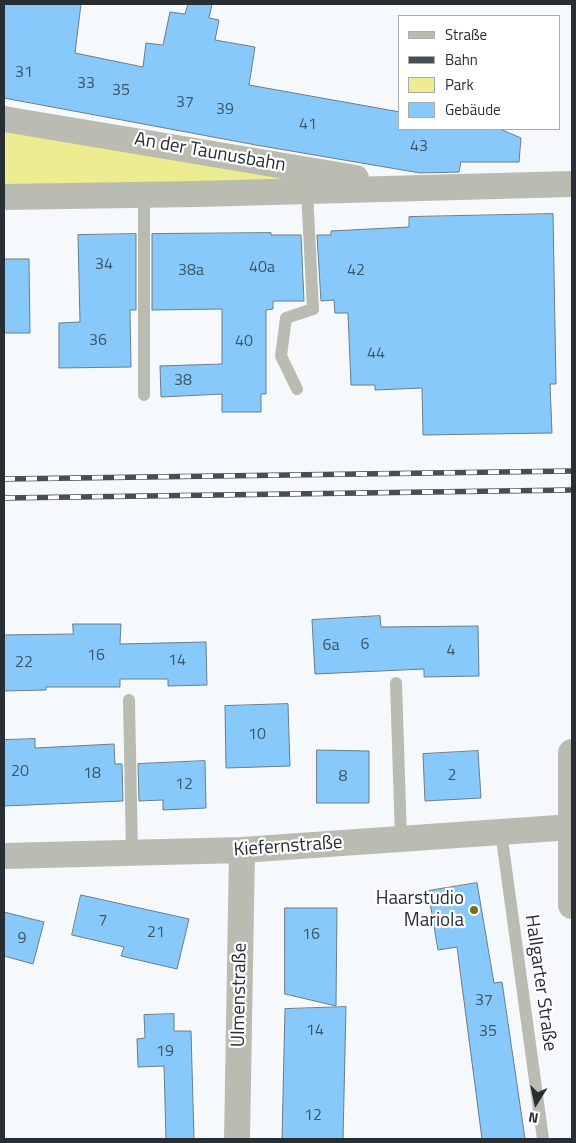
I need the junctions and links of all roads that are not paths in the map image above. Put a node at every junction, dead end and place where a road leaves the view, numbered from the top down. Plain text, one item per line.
1 (4, 119) edge
2 (572, 184) edge
3 (416, 188) junction
4 (308, 191) junction
5 (144, 194) junction
6 (4, 197) edge
7 (297, 390) dead end
8 (144, 395) dead end
9 (396, 683) dead end
10 (129, 700) dead end
11 (572, 753) edge
12 (572, 827) edge
13 (501, 832) junction
14 (401, 839) junction
15 (242, 850) junction
16 (132, 853) junction
17 (4, 856) edge
18 (572, 905) edge
19 (237, 1139) edge
20 (543, 1139) edge

1 - 3 street, An der Taunusbahn
2 - 3 street, An der Taunusbahn
3 - 4 street, An der Taunusbahn
4 - 5 street, An der Taunusbahn
4 - 7 lane
5 - 6 street, An der Taunusbahn
5 - 8 lane
9 - 14 lane
10 - 16 lane
11 - 18 street, bridge
12 - 13 street, Kiefernstraße
13 - 14 street, Kiefernstraße
13 - 20 lane, Hallgarter Straße
14 - 15 street, Kiefernstraße
15 - 16 street, Kiefernstraße
15 - 19 street, Ulmenstraße
16 - 17 street, Kiefernstraße

